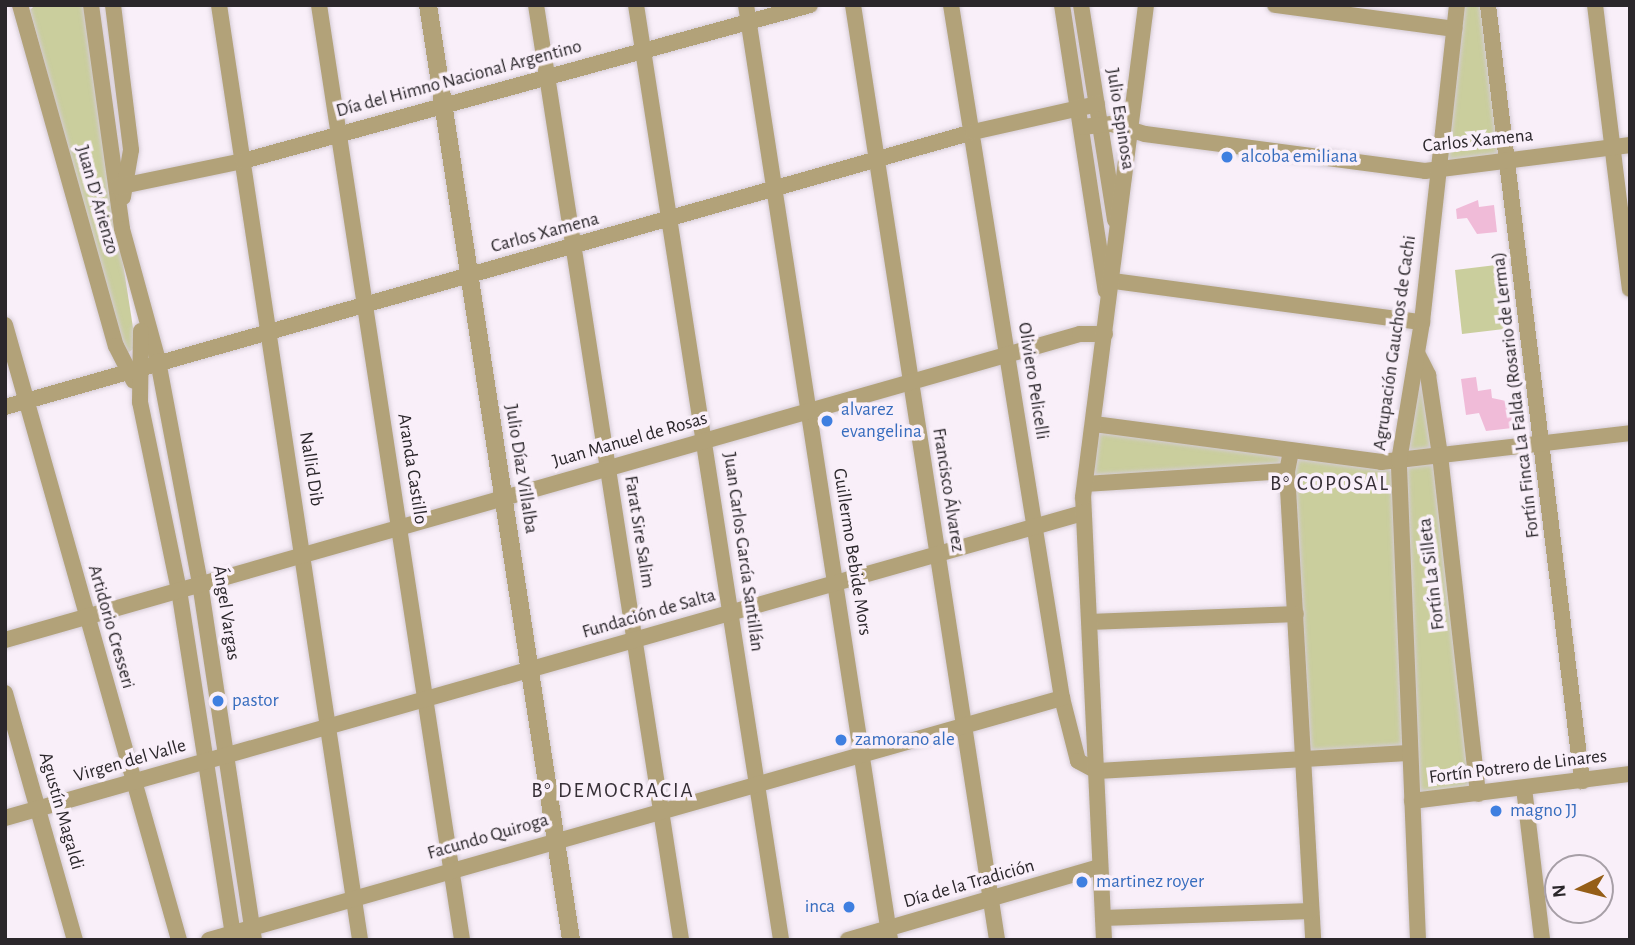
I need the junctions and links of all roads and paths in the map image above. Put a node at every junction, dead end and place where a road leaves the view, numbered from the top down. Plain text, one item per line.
1 (20, 5) edge
2 (91, 5) edge
3 (113, 5) edge
4 (219, 5) edge
5 (319, 5) edge
6 (428, 5) edge
7 (537, 5) edge
8 (636, 5) edge
9 (746, 5) edge
10 (810, 5) edge
11 (853, 5) edge
12 (951, 5) edge
13 (1062, 5) edge
14 (1081, 5) edge
15 (1146, 5) edge
16 (1275, 5) edge
17 (1457, 5) edge
18 (1488, 5) edge
19 (1595, 5) edge
20 (749, 22) junction
21 (1454, 29) junction
22 (643, 51) junction
23 (548, 76) junction
24 (1079, 104) junction
25 (1097, 104) junction
26 (443, 105) junction
27 (1100, 124) junction
28 (1082, 127) junction
29 (973, 132) junction
30 (1132, 132) junction
31 (338, 135) junction
32 (1630, 145) edge
33 (1612, 147) junction
34 (243, 160) junction
35 (877, 160) junction
36 (1509, 160) junction
37 (1440, 170) junction
38 (122, 188) junction
39 (777, 191) junction
40 (671, 221) junction
41 (1118, 240) junction
42 (574, 247) junction
43 (469, 275) junction
44 (1113, 281) junction
45 (1630, 289) edge
46 (366, 304) junction
47 (1109, 311) junction
48 (1422, 322) junction
49 (5, 325) edge
50 (268, 331) junction
51 (1105, 334) junction
52 (1417, 353) junction
53 (1008, 354) junction
54 (143, 366) junction
55 (911, 383) junction
56 (27, 401) junction
57 (5, 407) edge
58 (809, 412) junction
59 (1094, 424) junction
60 (1630, 433) edge
61 (706, 440) junction
62 (1543, 444) junction
63 (1291, 451) junction
64 (1440, 456) junction
65 (1399, 461) junction
66 (607, 467) junction
67 (1287, 471) junction
68 (1085, 484) junction
69 (505, 497) junction
70 (1083, 513) junction
71 (400, 525) junction
72 (1034, 525) junction
73 (302, 554) junction
74 (937, 554) junction
75 (836, 582) junction
76 (200, 583) junction
77 (179, 590) junction
78 (731, 613) junction
79 (1296, 614) junction
80 (87, 618) junction
81 (1090, 622) junction
82 (634, 639) junction
83 (5, 640) edge
84 (530, 670) junction
85 (5, 693) edge
86 (1062, 698) junction
87 (426, 699) junction
88 (329, 727) junction
89 (962, 727) junction
90 (1408, 752) junction
91 (863, 755) junction
92 (226, 757) junction
93 (1304, 758) junction
94 (205, 762) junction
95 (1097, 771) junction
96 (1630, 774) edge
97 (134, 781) junction
98 (1581, 781) junction
99 (756, 784) junction
100 (1524, 788) junction
101 (1478, 794) junction
102 (1412, 801) junction
103 (38, 809) junction
104 (659, 811) junction
105 (5, 818) edge
106 (555, 839) junction
107 (1100, 867) junction
108 (450, 870) junction
109 (354, 897) junction
110 (990, 900) junction
111 (1311, 911) junction
112 (1103, 918) junction
113 (253, 933) edge
114 (889, 934) edge
115 (233, 936) edge
116 (75, 940) edge
117 (179, 940) edge
118 (209, 940) edge
119 (360, 940) edge
120 (462, 940) edge
121 (571, 940) edge
122 (681, 940) edge
123 (781, 940) edge
124 (848, 940) edge
125 (997, 940) edge
126 (1104, 940) edge
127 (1313, 940) edge
128 (1418, 940) edge
129 (1542, 940) edge

1 - 54 street, Juan D' Arienzo
2 - 38 street, Ángel Vargas
3 - 38 street, Ángel Vargas
4 - 34 street, Nallid Dib
5 - 31 street, Aranda Castillo
6 - 26 street, Julio Díaz Villalba
7 - 23 street, Farat Sire Salim
8 - 22 street, Juan Carlos García Santillán
9 - 20 street, Guillermo Bebide Mors
10 - 20 street, Día del Himno Nacional Argentino
11 - 35 street, Francisco Álvarez
12 - 29 street, Oliviero Pelicelli
13 - 24 street, Julio Espinosa
14 - 25 street, Julio Espinosa
15 - 30 street
16 - 21 street
17 - 21 street, Agrupación Gauchos de Cachi
18 - 36 street, Fortín Finca La Falda (Rosario de Lerma)
19 - 33 street
20 - 22 street, Día del Himno Nacional Argentino
20 - 39 street, Guillermo Bebide Mors
21 - 37 street, Agrupación Gauchos de Cachi
22 - 23 street, Día del Himno Nacional Argentino
22 - 40 street, Juan Carlos García Santillán
23 - 26 street, Día del Himno Nacional Argentino
23 - 42 street, Farat Sire Salim
24 - 25 street, Carlos Xamena
24 - 28 street, Julio Espinosa
24 - 29 street, Carlos Xamena
25 - 27 street, Julio Espinosa
26 - 31 street, Día del Himno Nacional Argentino
26 - 43 street, Julio Díaz Villalba
27 - 28 street, Carlos Xamena
27 - 30 street, Carlos Xamena
27 - 41 street, Julio Espinosa
28 - 47 street, Julio Espinosa
29 - 35 street, Carlos Xamena
29 - 53 street, Oliviero Pelicelli
30 - 37 street, Carlos Xamena
30 - 41 street
31 - 34 street, Día del Himno Nacional Argentino
31 - 46 street, Aranda Castillo
32 - 33 street, Carlos Xamena
33 - 36 street, Carlos Xamena
33 - 45 street
34 - 38 street, Día del Himno Nacional Argentino
34 - 50 street, Nallid Dib
35 - 39 street, Carlos Xamena
35 - 55 street, Francisco Álvarez
36 - 37 street, Carlos Xamena
36 - 62 street, Fortín Finca La Falda (Rosario de Lerma)
37 - 48 street, Agrupación Gauchos de Cachi
38 - 54 street, Ángel Vargas
39 - 40 street, Carlos Xamena
39 - 58 street, Guillermo Bebide Mors
40 - 42 street, Carlos Xamena
40 - 61 street, Juan Carlos García Santillán
41 - 44 street
42 - 43 street, Carlos Xamena
42 - 66 street, Farat Sire Salim
43 - 46 street, Carlos Xamena
43 - 69 street, Julio Díaz Villalba
44 - 47 street
44 - 48 street
46 - 50 street, Carlos Xamena
46 - 71 street, Aranda Castillo
47 - 51 street
48 - 52 street, Agrupación Gauchos de Cachi
49 - 56 street, Artidorio Cresseri
50 - 54 street, Carlos Xamena
50 - 73 street, Nallid Dib
51 - 53 street, Juan Manuel de Rosas
51 - 59 street
52 - 64 street, Fortín La Silleta
52 - 65 street, Agrupación Gauchos de Cachi
53 - 55 street, Juan Manuel de Rosas
53 - 72 street, Oliviero Pelicelli
54 - 56 street, Carlos Xamena
54 - 76 street, Ángel Vargas
54 - 77 street, Juan D' Arienzo
55 - 58 street, Juan Manuel de Rosas
55 - 74 street, Francisco Álvarez
56 - 57 street, Carlos Xamena
56 - 80 street, Artidorio Cresseri
58 - 61 street, Juan Manuel de Rosas
58 - 75 street, Guillermo Bebide Mors
59 - 63 street
59 - 68 street
60 - 62 street
61 - 66 street, Juan Manuel de Rosas
61 - 78 street, Juan Carlos García Santillán
62 - 64 street
62 - 98 street, Fortín Finca La Falda (Rosario de Lerma)
63 - 65 street
63 - 67 street
64 - 65 street
64 - 101 street, Fortín La Silleta
65 - 90 street, Agrupación Gauchos de Cachi
66 - 69 street, Juan Manuel de Rosas
66 - 82 street, Farat Sire Salim
67 - 68 street
67 - 79 street
68 - 70 street
69 - 71 street, Juan Manuel de Rosas
69 - 84 street, Julio Díaz Villalba
70 - 72 street, Fundación de Salta
70 - 81 street
71 - 73 street, Juan Manuel de Rosas
71 - 87 street, Aranda Castillo
72 - 74 street, Fundación de Salta
72 - 86 street, Oliviero Pelicelli
73 - 76 street, Juan Manuel de Rosas
73 - 88 street, Nallid Dib
74 - 75 street, Fundación de Salta
74 - 89 street, Francisco Álvarez
75 - 78 street, Fundación de Salta
75 - 91 street, Guillermo Bebide Mors
76 - 77 street, Juan Manuel de Rosas
76 - 92 street, Ángel Vargas
77 - 80 street, Juan Manuel de Rosas
77 - 94 street
78 - 82 street, Fundación de Salta
78 - 99 street, Juan Carlos García Santillán
79 - 81 street
79 - 93 street
80 - 83 street, Juan Manuel de Rosas
80 - 97 street, Artidorio Cresseri
81 - 95 street
82 - 84 street, Fundación de Salta
82 - 104 street, Farat Sire Salim
84 - 87 street, Fundación de Salta
84 - 106 street, Julio Díaz Villalba
85 - 103 street, Agustín Magaldi
86 - 89 street, Facundo Quiroga
86 - 95 street, Oliviero Pelicelli
87 - 88 street, Fundación de Salta
87 - 108 street, Aranda Castillo
88 - 92 street, Fundación de Salta
88 - 109 street, Nallid Dib
89 - 91 street, Facundo Quiroga
89 - 110 street, Francisco Álvarez
90 - 93 street
90 - 102 street, Agrupación Gauchos de Cachi
91 - 99 street, Facundo Quiroga
91 - 114 street, Guillermo Bebide Mors
92 - 94 street, Virgen del Valle
92 - 113 street, Ángel Vargas
93 - 95 street
93 - 111 street
94 - 97 street, Virgen del Valle
94 - 115 street
95 - 107 street
96 - 98 street, Fortín Potrero de Linares
97 - 103 street, Virgen del Valle
97 - 117 street, Artidorio Cresseri
98 - 100 street, Fortín Potrero de Linares
99 - 104 street, Facundo Quiroga
99 - 123 street, Juan Carlos García Santillán
100 - 101 street, Fortín Potrero de Linares
100 - 129 street
101 - 102 street, Fortín Potrero de Linares
102 - 128 street, Agrupación Gauchos de Cachi
103 - 105 street, Virgen del Valle
103 - 116 street, Agustín Magaldi
104 - 106 street, Facundo Quiroga
104 - 122 street, Farat Sire Salim
106 - 108 street, Facundo Quiroga
106 - 121 street, Julio Díaz Villalba
107 - 110 street, Día de la Tradición
107 - 112 street
108 - 109 street, Facundo Quiroga
108 - 120 street, Aranda Castillo
109 - 113 street, Facundo Quiroga
109 - 119 street, Nallid Dib
110 - 114 street, Día de la Tradición
110 - 125 street, Francisco Álvarez
111 - 112 street
111 - 127 street
112 - 126 street
113 - 115 street, Facundo Quiroga
114 - 124 street, Día de la Tradición
115 - 118 street, Facundo Quiroga

